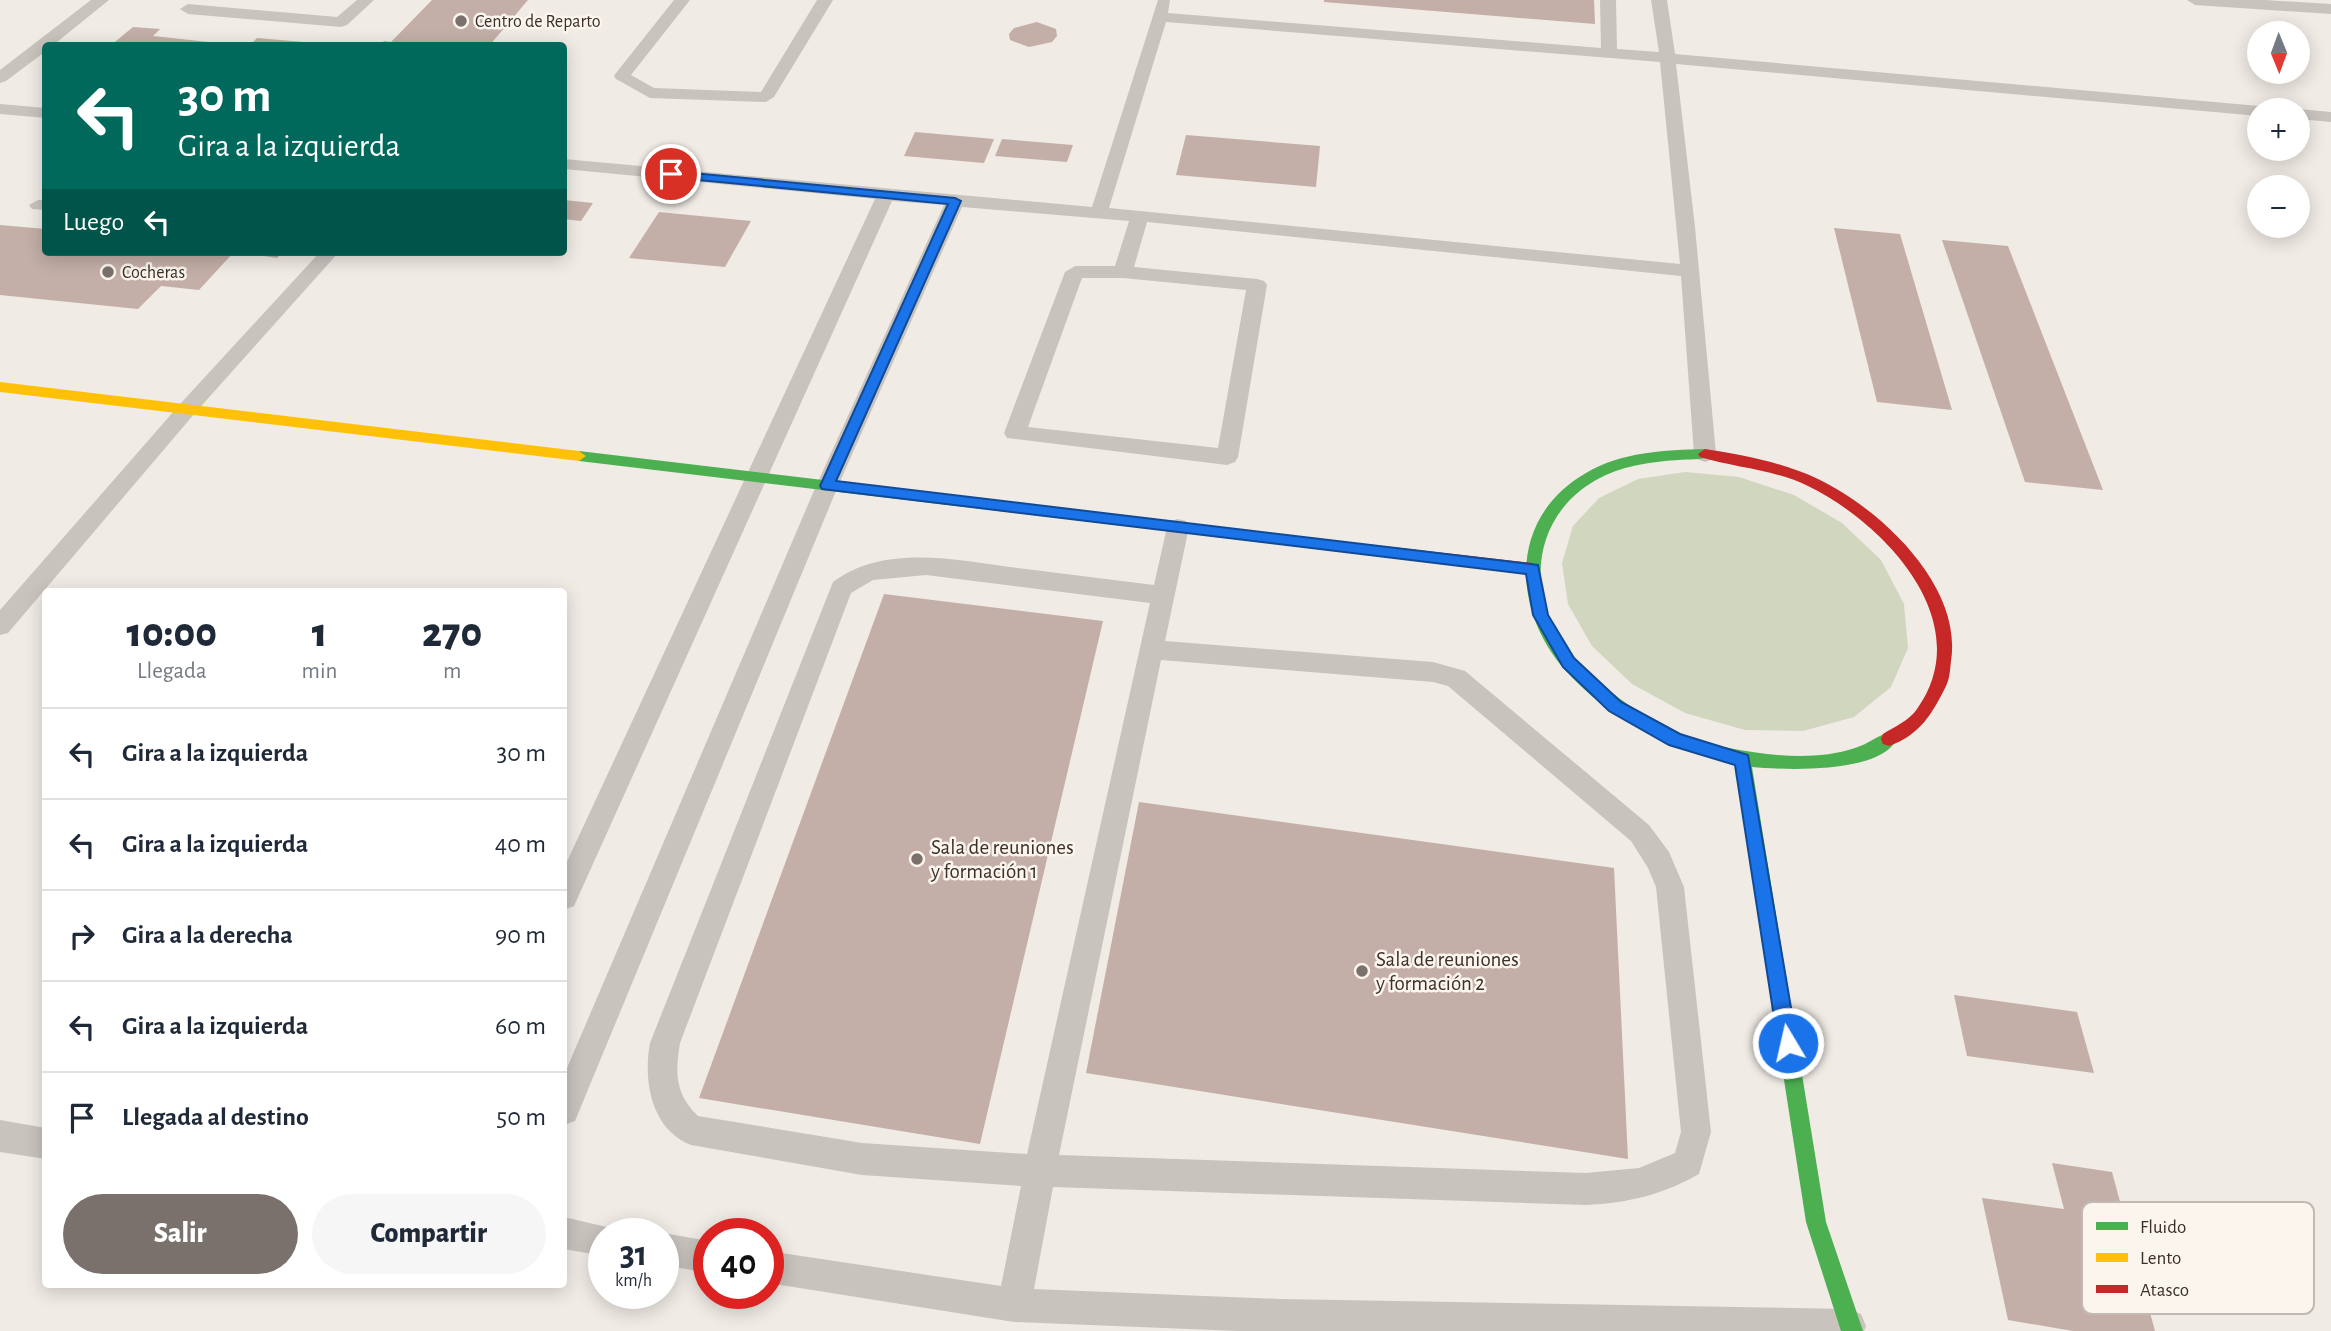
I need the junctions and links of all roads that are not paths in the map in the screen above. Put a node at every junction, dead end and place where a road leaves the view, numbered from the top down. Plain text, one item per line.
1 (101, 0) edge
2 (366, 0) edge
3 (682, 0) edge
4 (825, 0) edge
5 (1608, 0) edge
6 (1659, 0) edge
7 (2195, 0) edge
8 (1162, 8) edge
9 (188, 9) dead end
10 (2331, 9) edge
11 (47, 42) edge
12 (42, 46) edge
13 (1609, 53) junction
14 (1668, 58) junction
15 (0, 78) edge
16 (0, 109) edge
17 (2247, 110) edge
18 (42, 113) edge
19 (2310, 115) edge
20 (2331, 117) edge
21 (567, 163) edge
22 (886, 195) junction
23 (955, 201) junction
24 (1099, 212) junction
25 (1140, 216) junction
26 (326, 256) edge
27 (1690, 271) junction
28 (1123, 272) junction
29 (0, 387) edge
30 (188, 408) junction
31 (1705, 454) junction
32 (756, 476) junction
33 (827, 486) junction
34 (1178, 527) junction
35 (1532, 569) junction
36 (1163, 595) junction
37 (0, 626) edge
38 (1152, 650) junction
39 (1742, 760) junction
40 (567, 890) edge
41 (567, 1103) edge
42 (0, 1136) edge
43 (42, 1143) edge
44 (1039, 1171) junction
45 (567, 1234) edge
46 (588, 1237) edge
47 (784, 1269) edge
48 (1014, 1305) junction
49 (1850, 1329) edge

1 - 11 lane
2 - 9 lane
3 - 4 lane
5 - 13 lane
6 - 14 lane
7 - 10 lane
8 - 13 lane
8 - 24 lane
12 - 15 lane
13 - 14 lane
14 - 17 lane
14 - 27 lane
16 - 18 lane
19 - 20 lane
21 - 22 lane
22 - 23 lane
22 - 32 lane
23 - 24 lane
23 - 33 lane
24 - 25 lane
25 - 27 lane
25 - 28 lane
26 - 30 lane
27 - 31 lane
28 - 28 lane
29 - 30 street
30 - 32 street
30 - 37 lane
31 - 35 street
31 - 39 street
32 - 33 street
32 - 40 lane
33 - 34 street
33 - 41 lane
34 - 35 street
34 - 36 lane
35 - 39 street
36 - 38 lane
36 - 44 lane
38 - 44 lane
38 - 44 lane
39 - 49 street
42 - 43 lane
44 - 48 lane
45 - 46 lane
47 - 48 lane
48 - 49 lane

